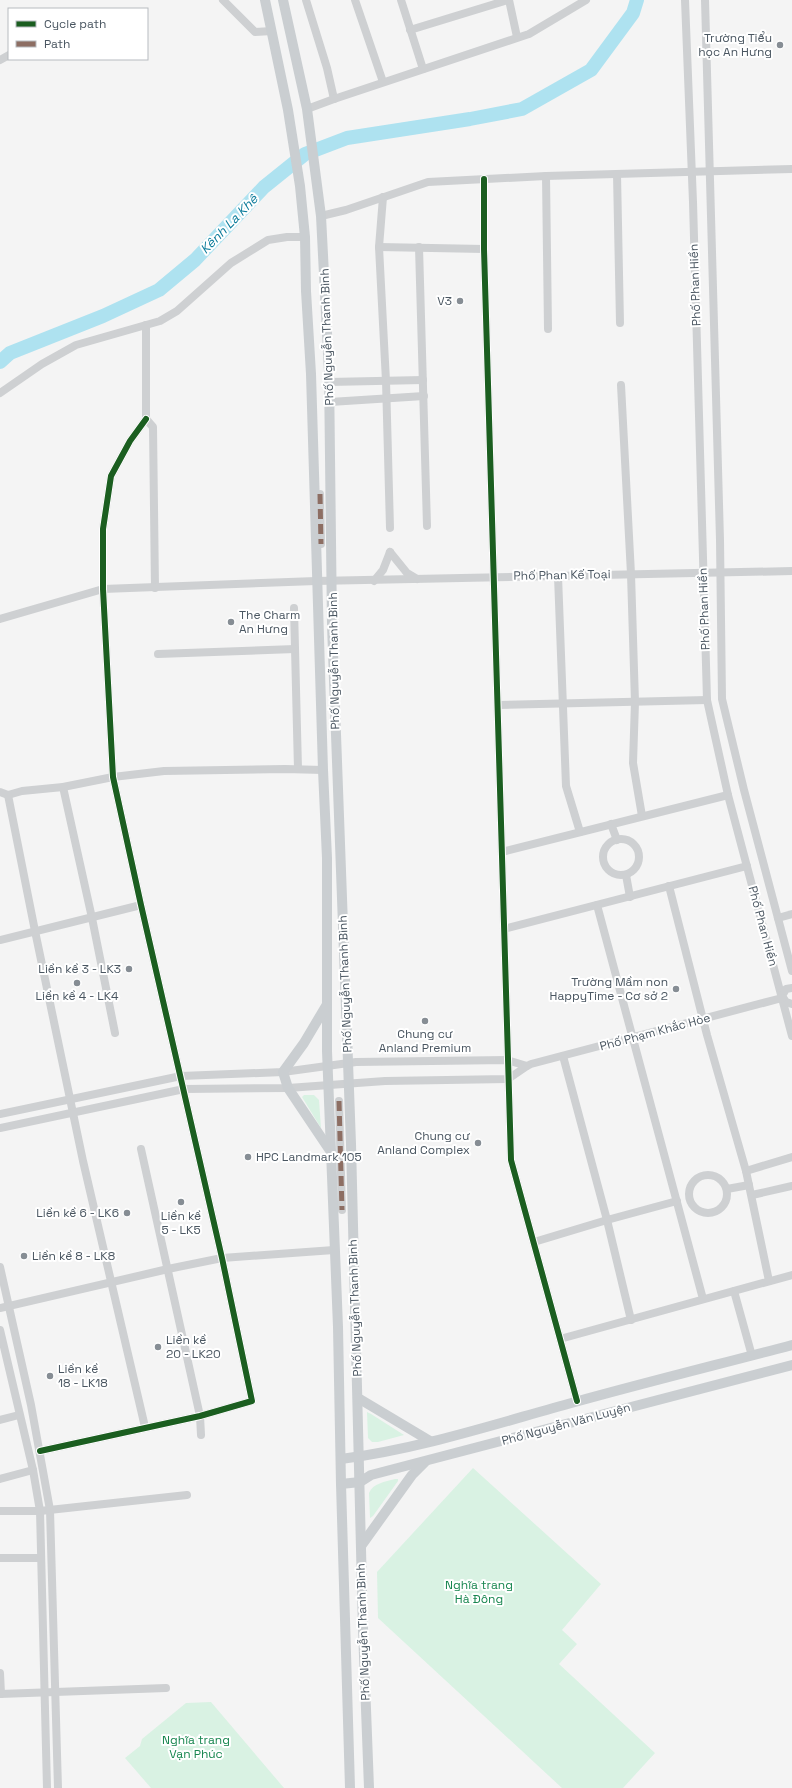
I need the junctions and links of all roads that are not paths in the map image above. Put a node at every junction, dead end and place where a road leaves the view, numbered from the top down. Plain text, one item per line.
1 (223, 0) edge
2 (265, 0) edge
3 (283, 0) edge
4 (306, 0) edge
5 (355, 0) edge
6 (401, 0) edge
7 (508, 0) edge
8 (586, 0) edge
9 (685, 0) edge
10 (704, 0) edge
11 (410, 30) junction
12 (272, 31) junction
13 (517, 37) junction
14 (423, 70) junction
15 (383, 82) junction
16 (334, 98) junction
17 (307, 109) junction
18 (792, 169) edge
19 (710, 171) junction
20 (692, 172) junction
21 (617, 174) junction
22 (546, 176) junction
23 (484, 178) junction
24 (383, 197) junction
25 (321, 216) junction
26 (305, 237) junction
27 (379, 247) junction
28 (420, 247) junction
29 (484, 250) junction
30 (146, 324) junction
31 (620, 324) dead end
32 (548, 329) dead end
33 (423, 380) junction
34 (386, 381) junction
35 (329, 382) junction
36 (621, 385) dead end
37 (0, 393) edge
38 (424, 396) junction
39 (386, 398) junction
40 (330, 402) junction
41 (146, 419) junction
42 (320, 494) dead end
43 (427, 526) dead end
44 (390, 528) dead end
45 (322, 544) dead end
46 (792, 571) edge
47 (703, 572) junction
48 (721, 572) junction
49 (631, 574) junction
50 (558, 576) junction
51 (495, 577) junction
52 (417, 579) junction
53 (374, 581) junction
54 (316, 582) junction
55 (332, 582) junction
56 (155, 588) junction
57 (103, 589) junction
58 (294, 608) dead end
59 (0, 619) edge
60 (296, 649) junction
61 (158, 654) dead end
62 (706, 700) junction
63 (635, 702) junction
64 (562, 703) junction
65 (498, 704) junction
66 (298, 769) junction
67 (322, 770) junction
68 (113, 777) junction
69 (63, 788) junction
70 (4, 794) edge
71 (728, 795) junction
72 (642, 816) junction
73 (611, 824) junction
74 (580, 832) junction
75 (617, 840) junction
76 (502, 852) junction
77 (747, 866) junction
78 (626, 874) junction
79 (669, 886) junction
80 (630, 897) junction
81 (141, 905) junction
82 (597, 905) junction
83 (792, 914) edge
84 (92, 918) junction
85 (778, 918) junction
86 (504, 929) junction
87 (35, 931) junction
88 (0, 940) edge
89 (792, 971) edge
90 (792, 988) edge
91 (782, 998) junction
92 (327, 1004) junction
93 (792, 1004) edge
94 (704, 1019) junction
95 (115, 1033) dead end
96 (792, 1036) edge
97 (633, 1038) junction
98 (563, 1056) junction
99 (507, 1060) junction
100 (347, 1062) junction
101 (328, 1066) junction
102 (527, 1066) junction
103 (283, 1072) junction
104 (181, 1076) junction
105 (508, 1079) junction
106 (348, 1083) junction
107 (328, 1085) junction
108 (288, 1088) junction
109 (184, 1089) junction
110 (71, 1100) junction
111 (339, 1101) dead end
112 (74, 1112) junction
113 (0, 1114) edge
114 (0, 1128) edge
115 (141, 1149) dead end
116 (331, 1152) junction
117 (792, 1157) edge
118 (746, 1170) junction
119 (749, 1185) junction
120 (792, 1186) edge
121 (727, 1189) junction
122 (752, 1195) junction
123 (676, 1201) junction
124 (342, 1210) dead end
125 (607, 1220) junction
126 (534, 1242) junction
127 (334, 1250) junction
128 (222, 1258) junction
129 (0, 1267) edge
130 (168, 1269) junction
131 (792, 1275) edge
132 (769, 1281) junction
133 (112, 1282) junction
134 (734, 1290) junction
135 (703, 1299) junction
136 (4, 1307) edge
137 (631, 1320) junction
138 (0, 1330) edge
139 (560, 1339) junction
140 (792, 1344) edge
141 (752, 1356) junction
142 (792, 1365) edge
143 (358, 1398) junction
144 (577, 1401) junction
145 (19, 1416) junction
146 (200, 1416) junction
147 (0, 1420) edge
148 (145, 1427) junction
149 (201, 1435) dead end
150 (430, 1441) junction
151 (40, 1451) junction
152 (360, 1457) junction
153 (340, 1459) junction
154 (426, 1461) junction
155 (33, 1470) junction
156 (0, 1479) edge
157 (360, 1482) junction
158 (341, 1484) junction
159 (187, 1495) dead end
160 (50, 1510) junction
161 (0, 1511) edge
162 (40, 1511) junction
163 (361, 1546) junction
164 (0, 1558) edge
165 (41, 1558) junction
166 (0, 1673) edge
167 (166, 1688) dead end
168 (44, 1692) junction
169 (56, 1692) junction
170 (1, 1694) edge
171 (47, 1788) edge
172 (58, 1788) edge
173 (350, 1788) edge
174 (369, 1788) edge

1 - 12 street
2 - 12 main road
3 - 17 main road
4 - 16 street
5 - 15 street
6 - 11 street
7 - 11 street
7 - 13 street
8 - 13 street
9 - 20 street, Phố Phan Hiền
10 - 19 street, Phố Phan Hiền
11 - 14 street
12 - 26 main road, Phố Nguyễn Thanh Bình
13 - 14 street
14 - 15 street
15 - 16 street
16 - 17 street
17 - 25 main road, Phố Nguyễn Thanh Bình
18 - 19 street
19 - 20 street
19 - 48 street, Phố Phan Hiền
20 - 21 street
20 - 47 street, Phố Phan Hiền
21 - 22 street
21 - 31 street
22 - 23 street
22 - 32 street
23 - 24 street
23 - 29 street
24 - 25 street
24 - 27 street
25 - 35 main road, Phố Nguyễn Thanh Bình
26 - 30 street
26 - 54 main road, Phố Nguyễn Thanh Bình
27 - 28 street
27 - 34 street
28 - 29 street
28 - 33 street
29 - 51 street
30 - 37 street
30 - 41 street
33 - 34 street
33 - 38 street
34 - 35 street
34 - 39 street
35 - 40 main road, Phố Nguyễn Thanh Bình
36 - 49 street
38 - 39 street
38 - 43 street
39 - 40 street
39 - 44 street
40 - 55 main road, Phố Nguyễn Thanh Bình
41 - 56 street
41 - 57 street
42 - 45 street
46 - 48 street, Phố Phan Kế Toại
47 - 48 street, Phố Phan Kế Toại
47 - 49 street, Phố Phan Kế Toại
47 - 62 street, Phố Phan Hiền
48 - 85 street, Phố Phan Hiền
49 - 50 street, Phố Phan Kế Toại
49 - 63 street
50 - 51 street, Phố Phan Kế Toại
50 - 64 street
51 - 52 street, Phố Phan Kế Toại
51 - 65 street
52 - 53 street, Phố Phan Kế Toại
52 - 53 street
53 - 55 street, Phố Phan Kế Toại
54 - 55 street, Phố Phan Kế Toại
54 - 56 street, Phố Phan Kế Toại
54 - 67 main road, Phố Nguyễn Thanh Bình
55 - 100 main road, Phố Nguyễn Thanh Bình
56 - 57 street, Phố Phan Kế Toại
57 - 59 street, Phố Phan Kế Toại
57 - 68 street
58 - 60 street
60 - 61 street
60 - 66 street
62 - 63 street
62 - 71 street, Phố Phan Hiền
63 - 64 street
63 - 72 street
64 - 65 street
64 - 74 street
65 - 76 street
66 - 67 street
66 - 68 street
67 - 92 main road, Phố Nguyễn Thanh Bình
68 - 69 street
68 - 81 street
69 - 70 street
69 - 84 street
70 - 87 street
71 - 72 street
71 - 77 street, Phố Phan Hiền
72 - 73 street
73 - 74 street
73 - 75 street
74 - 76 street
75 - 78 street
75 - 78 street
76 - 86 street
77 - 79 street
77 - 91 street, Phố Phan Hiền
78 - 80 street
79 - 80 street
79 - 94 street
80 - 82 street
81 - 84 street
81 - 104 street
82 - 86 street
82 - 97 street
83 - 85 street
84 - 87 street
84 - 95 street
85 - 89 street, Phố Phan Hiền
86 - 99 street
87 - 88 street
87 - 110 street
90 - 91 street
91 - 93 street
91 - 94 street, Phố Phạm Khắc Hòe
91 - 96 street, Phố Phan Hiền
92 - 101 main road, Phố Nguyễn Thanh Bình
92 - 103 main road
94 - 97 street, Phố Phạm Khắc Hòe
94 - 118 street
97 - 98 street, Phố Phạm Khắc Hòe
97 - 123 street
98 - 102 street, Phố Phạm Khắc Hòe
98 - 125 street
99 - 100 street
99 - 102 street
99 - 105 street
100 - 101 street
100 - 106 main road, Phố Nguyễn Thanh Bình
101 - 103 street
101 - 107 main road, Phố Nguyễn Thanh Bình
102 - 105 street, Phố Phạm Khắc Hòe
103 - 104 street
103 - 108 main road
104 - 109 street
104 - 110 street
105 - 106 street
105 - 126 street
106 - 107 street
106 - 143 main road, Phố Nguyễn Thanh Bình
107 - 108 street
107 - 116 main road, Phố Nguyễn Thanh Bình
108 - 109 street
108 - 116 main road
109 - 112 street
109 - 128 street
110 - 112 street
110 - 113 street
111 - 124 street
112 - 114 street
112 - 133 street
115 - 130 street
116 - 127 main road, Phố Nguyễn Thanh Bình
117 - 118 street
118 - 119 street
119 - 121 street
119 - 122 street
120 - 122 street
121 - 121 street
122 - 132 street
123 - 125 street
123 - 135 street
125 - 126 street
125 - 137 street
126 - 139 street
127 - 128 street
127 - 153 main road, Phố Nguyễn Thanh Bình
128 - 130 street
128 - 146 street
129 - 136 street
130 - 133 street
130 - 146 street
131 - 132 street
132 - 134 street
133 - 136 street
133 - 148 street
134 - 135 street
134 - 141 street
135 - 137 street
136 - 151 street
137 - 139 street
138 - 145 street
139 - 144 street
140 - 141 main road, Phố Nguyễn Văn Luyện
141 - 144 main road, Phố Nguyễn Văn Luyện
142 - 154 main road, Phố Nguyễn Văn Luyện
143 - 150 main road
143 - 152 main road, Phố Nguyễn Thanh Bình
144 - 150 main road, Phố Nguyễn Văn Luyện
145 - 147 street
145 - 155 street
146 - 148 street
146 - 149 street
148 - 151 street
150 - 152 main road, Phố Nguyễn Văn Luyện
151 - 160 street
152 - 153 main road, Phố Nguyễn Văn Luyện
152 - 157 main road, Phố Nguyễn Thanh Bình
153 - 158 main road, Phố Nguyễn Thanh Bình
154 - 157 main road, Phố Nguyễn Văn Luyện
154 - 163 main road
155 - 156 street
155 - 162 street
157 - 158 main road, Phố Nguyễn Văn Luyện
157 - 163 main road, Phố Nguyễn Thanh Bình
158 - 173 main road, Phố Nguyễn Thanh Bình
159 - 160 street
160 - 162 street
160 - 169 street
161 - 162 street
162 - 165 street
163 - 174 main road, Phố Nguyễn Thanh Bình
164 - 165 street
165 - 168 street
166 - 170 street
167 - 169 street
168 - 169 street
168 - 170 street
168 - 171 street
169 - 172 street

